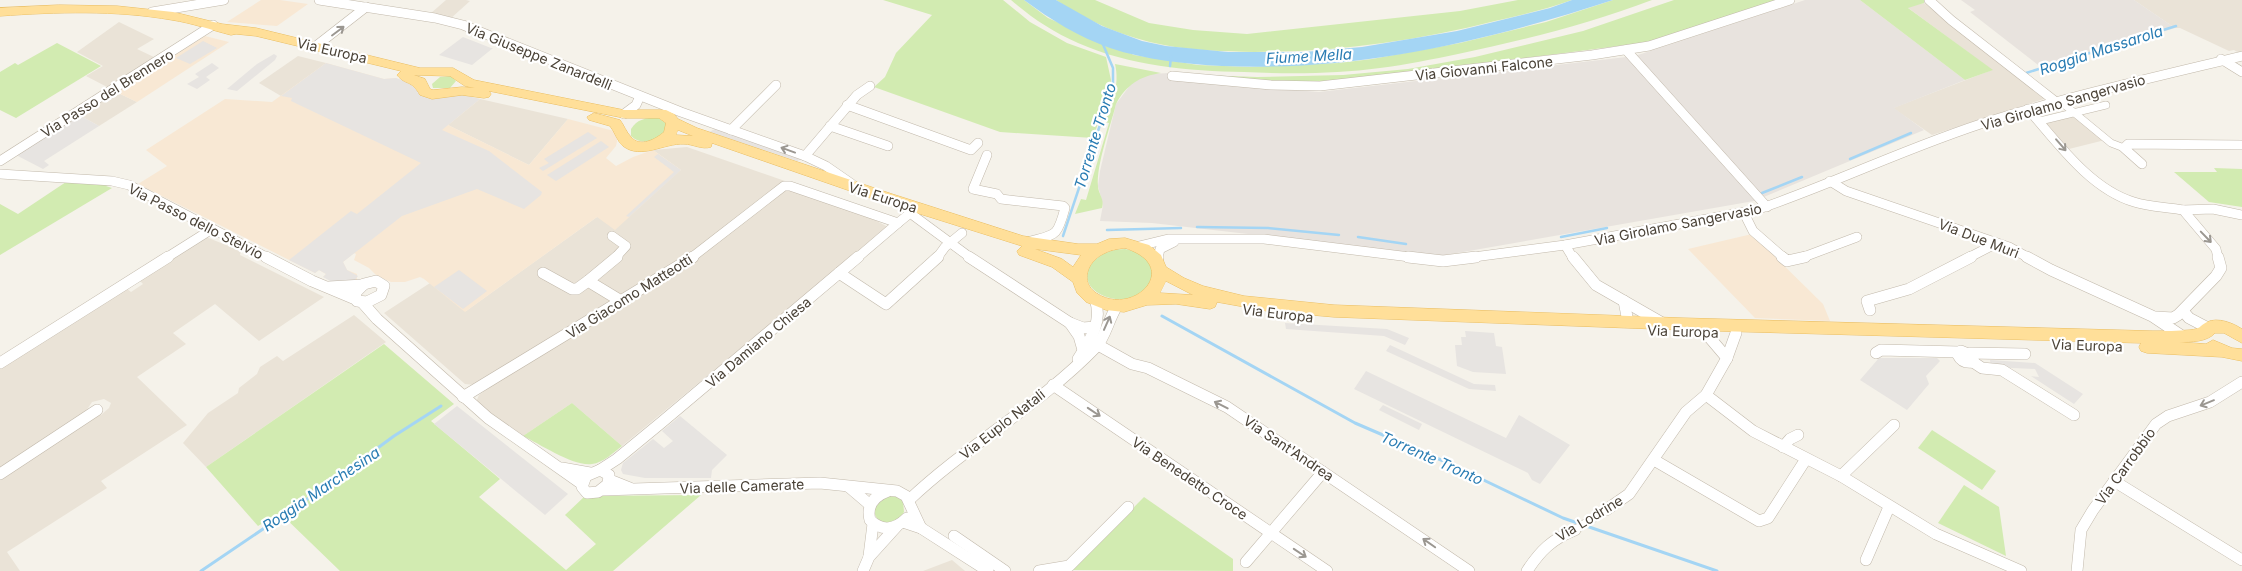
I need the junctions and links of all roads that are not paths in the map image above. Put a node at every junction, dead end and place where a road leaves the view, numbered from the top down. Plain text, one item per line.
1 (224, 0) edge
2 (319, 0) edge
3 (1790, 0) edge
4 (1929, 0) edge
5 (366, 7) junction
6 (0, 12) edge
7 (152, 12) junction
8 (218, 27) junction
9 (316, 46) junction
10 (1626, 50) junction
11 (2242, 56) edge
12 (2221, 59) junction
13 (2242, 72) edge
14 (441, 73) junction
15 (461, 76) junction
16 (1172, 76) dead end
17 (776, 85) dead end
18 (870, 86) dead end
19 (424, 89) junction
20 (445, 94) junction
21 (640, 96) junction
22 (2058, 101) junction
23 (847, 105) junction
24 (2106, 105) dead end
25 (2028, 109) junction
26 (651, 110) junction
27 (2074, 113) junction
28 (624, 114) junction
29 (675, 118) junction
30 (2040, 122) junction
31 (830, 126) junction
32 (731, 130) junction
33 (623, 136) junction
34 (664, 140) junction
35 (978, 143) dead end
36 (2242, 145) edge
37 (888, 146) dead end
38 (2124, 148) junction
39 (987, 155) dead end
40 (805, 156) junction
41 (0, 161) edge
42 (2142, 164) dead end
43 (0, 174) edge
44 (1830, 181) junction
45 (788, 186) joint
46 (861, 190) junction
47 (1767, 207) junction
48 (2183, 210) junction
49 (1744, 213) junction
50 (2242, 215) edge
51 (907, 218) junction
52 (212, 229) junction
53 (962, 232) junction
54 (612, 236) dead end
55 (1857, 237) dead end
56 (1182, 239) junction
57 (1027, 242) junction
58 (950, 243) junction
59 (1997, 243) junction
60 (1565, 245) junction
61 (1139, 246) junction
62 (1097, 248) junction
63 (1159, 266) junction
64 (542, 272) dead end
65 (839, 273) junction
66 (588, 280) junction
67 (1080, 280) junction
68 (363, 285) junction
69 (326, 287) junction
70 (377, 298) junction
71 (1145, 299) junction
72 (1095, 300) junction
73 (1624, 300) junction
74 (359, 301) junction
75 (621, 301) junction
76 (1117, 306) junction
77 (1870, 310) dead end
78 (2186, 314) junction
79 (2152, 316) junction
80 (377, 320) junction
81 (1628, 322) junction
82 (1070, 323) junction
83 (1665, 324) junction
84 (1095, 327) junction
85 (1704, 331) junction
86 (2207, 331) junction
87 (1736, 332) junction
88 (2240, 333) edge
89 (2153, 337) junction
90 (2183, 337) junction
91 (1098, 345) junction
92 (1083, 350) junction
93 (1876, 353) dead end
94 (2025, 354) dead end
95 (2235, 355) edge
96 (1967, 356) junction
97 (1727, 358) junction
98 (0, 363) edge
99 (1074, 366) junction
100 (2242, 382) edge
101 (1054, 385) junction
102 (1706, 395) junction
103 (463, 397) junction
104 (97, 410) dead end
105 (2074, 415) dead end
106 (1894, 425) dead end
107 (1798, 435) dead end
108 (1783, 447) junction
109 (1806, 459) junction
110 (1654, 460) junction
111 (559, 468) junction
112 (1323, 472) junction
113 (0, 474) edge
114 (602, 474) junction
115 (1841, 476) junction
116 (929, 481) junction
117 (2114, 481) junction
118 (582, 484) junction
119 (849, 487) junction
120 (634, 489) junction
121 (603, 490) junction
122 (893, 491) junction
123 (909, 502) junction
124 (869, 504) junction
125 (1128, 507) dead end
126 (1889, 507) junction
127 (1606, 510) joint
128 (873, 524) junction
129 (900, 524) junction
130 (921, 528) junction
131 (1575, 530) joint
132 (1271, 533) junction
133 (954, 536) dead end
134 (869, 557) junction
135 (1866, 560) dead end
136 (2242, 560) edge
137 (1246, 562) dead end
138 (1069, 569) edge
139 (863, 571) edge
140 (988, 571) edge
141 (1005, 571) edge
142 (1039, 571) edge
143 (1327, 571) edge
144 (1469, 571) edge
145 (1527, 571) edge
146 (2021, 571) edge
147 (2076, 571) edge

1 - 7 street
2 - 5 street, Via Giuseppe Zanardelli
3 - 10 street, Via Giovanni Falcone
4 - 22 street
9 -> 5 street
5 - 21 street, Via Giuseppe Zanardelli
6 - 7 main road
7 - 8 main road
8 - 9 main road, Via Europa
8 - 19 main road, Via Europa
8 - 41 street, Via Passo del Brennero
9 - 14 main road, Via Europa
10 - 16 street, Via Giovanni Falcone
10 - 47 street
11 - 12 street, Via Girolamo Sangervasio
12 - 13 street
12 - 22 street, Via Girolamo Sangervasio
14 - 15 main road, Via Europa
14 - 19 main road
15 - 20 main road
15 - 28 main road, Via Europa
17 - 32 street
18 - 23 street
19 - 20 main road, Via Europa
20 - 33 main road, Via Europa
21 - 26 street, Via Giuseppe Zanardelli
21 - 26 street
21 - 28 street
22 - 25 street, Via Girolamo Sangervasio
22 - 27 street
23 - 31 street
23 - 35 street
24 - 27 street
25 - 30 street
25 - 44 street, Via Girolamo Sangervasio
26 - 28 main road, Via Europa
26 - 29 main road, Via Europa
26 - 33 main road
27 - 30 street
27 - 38 street
29 - 32 street
29 - 34 main road
29 - 46 main road, Via Europa
30 -> 48 street
31 - 37 street
31 - 40 street
40 -> 32 street
33 - 34 main road, Via Europa
34 - 51 main road, Via Europa
36 - 38 street
38 - 42 street
39 - 57 street
40 - 46 street
43 - 52 street, Via Passo dello Stelvio
44 - 47 street, Via Girolamo Sangervasio
44 - 59 street, Via Due Muri
45 - 51 street, Via Europa
45 - 75 street, Via Giacomo Matteotti
46 - 57 main road, Via Europa
47 - 49 street, Via Girolamo Sangervasio
48 - 50 street
48 -> 78 street
49 - 55 street
49 - 60 street, Via Girolamo Sangervasio
51 - 53 main road, Via Europa
51 - 58 street
51 - 65 street, Via Damiano Chiesa
52 - 69 street, Via Passo dello Stelvio
52 - 98 street
53 - 58 street
53 - 67 main road, Via Europa
54 - 66 street
56 - 60 street, Via Girolamo Sangervasio
56 - 61 street, Via Girolamo Sangervasio
56 - 63 street, Via Girolamo Sangervasio
57 - 62 main road, Via Europa
58 - 65 street
58 - 82 street
59 - 77 street
59 - 79 street, Via Due Muri
60 - 73 street
61 - 62 main road, Via Europa
61 - 63 main road, Via Europa
62 - 67 main road
63 - 71 main road
63 - 81 main road, Via Europa
64 - 66 street
65 - 114 street, Via Damiano Chiesa
66 - 75 street
67 - 72 main road, Via Europa
68 - 69 street
68 - 70 street
68 - 74 street
69 - 74 street, Via Passo dello Stelvio
70 - 74 street
70 - 80 street
71 - 76 main road, Via Europa
71 - 85 main road, Via Europa
72 - 76 main road, Via Europa
72 - 84 street, Via Euplo Natali
73 - 81 street
73 - 83 street
74 - 80 street, Via Passo dello Stelvio
75 - 103 street, Via Giacomo Matteotti
91 -> 76 street, Via Euplo Natali
78 - 79 street
78 - 86 street
79 - 89 street
79 - 90 street, Via Due Muri
80 - 103 street, Via Passo dello Stelvio
81 - 83 main road, Via Europa
82 - 84 street
82 - 92 street
83 - 89 main road, Via Europa
84 - 92 street, Via Euplo Natali
85 - 87 main road, Via Europa
85 - 97 street
86 - 88 main road, Via Europa
86 - 90 main road, Via Europa
86 - 95 main road, Via Europa
87 - 95 main road, Via Europa
87 - 97 street
89 - 90 main road, Via Europa
91 - 99 street, Via Euplo Natali
112 -> 91 street, Via Sant'Andrea
92 - 99 street, Via Euplo Natali
93 - 96 street
94 - 96 street
96 - 105 street
97 - 102 street
99 - 101 street, Via Euplo Natali
100 -> 117 street, Via Carrobbio
101 - 116 street, Via Euplo Natali
101 -> 132 street, Via Benedetto Croce
102 - 108 street
102 - 110 street, Via Lodrine
103 - 111 street, Via delle Camerate
104 - 113 street
106 - 115 street
107 - 108 street
108 - 109 street
109 - 110 street
109 - 115 street
110 - 127 street, Via Lodrine
111 - 114 street, Via delle Camerate
111 - 118 street, Via delle Camerate
112 - 132 street
144 -> 112 street, Via Sant'Andrea
114 - 118 street
114 - 120 street, Via delle Camerate
114 - 121 street
115 - 126 street
116 - 122 street, Via Euplo Natali
116 - 123 street, Via Euplo Natali
117 - 136 street
117 - 147 street, Via Carrobbio
118 - 121 street, Via delle Camerate
119 - 120 street, Via delle Camerate
119 - 122 street, Via delle Camerate
119 - 124 street
120 - 121 street, Via delle Camerate
122 - 123 street
122 - 124 street
123 - 129 street
123 - 130 street
124 - 128 street
125 - 138 street
126 - 135 street
126 - 146 street
127 - 131 street, Via Lodrine
128 - 129 street
128 - 134 street
129 - 130 street
129 - 134 street
130 - 140 street
131 - 145 street, Via Lodrine
132 - 137 street
132 -> 143 street, Via Benedetto Croce
133 - 141 street
134 - 139 street
138 - 142 street

